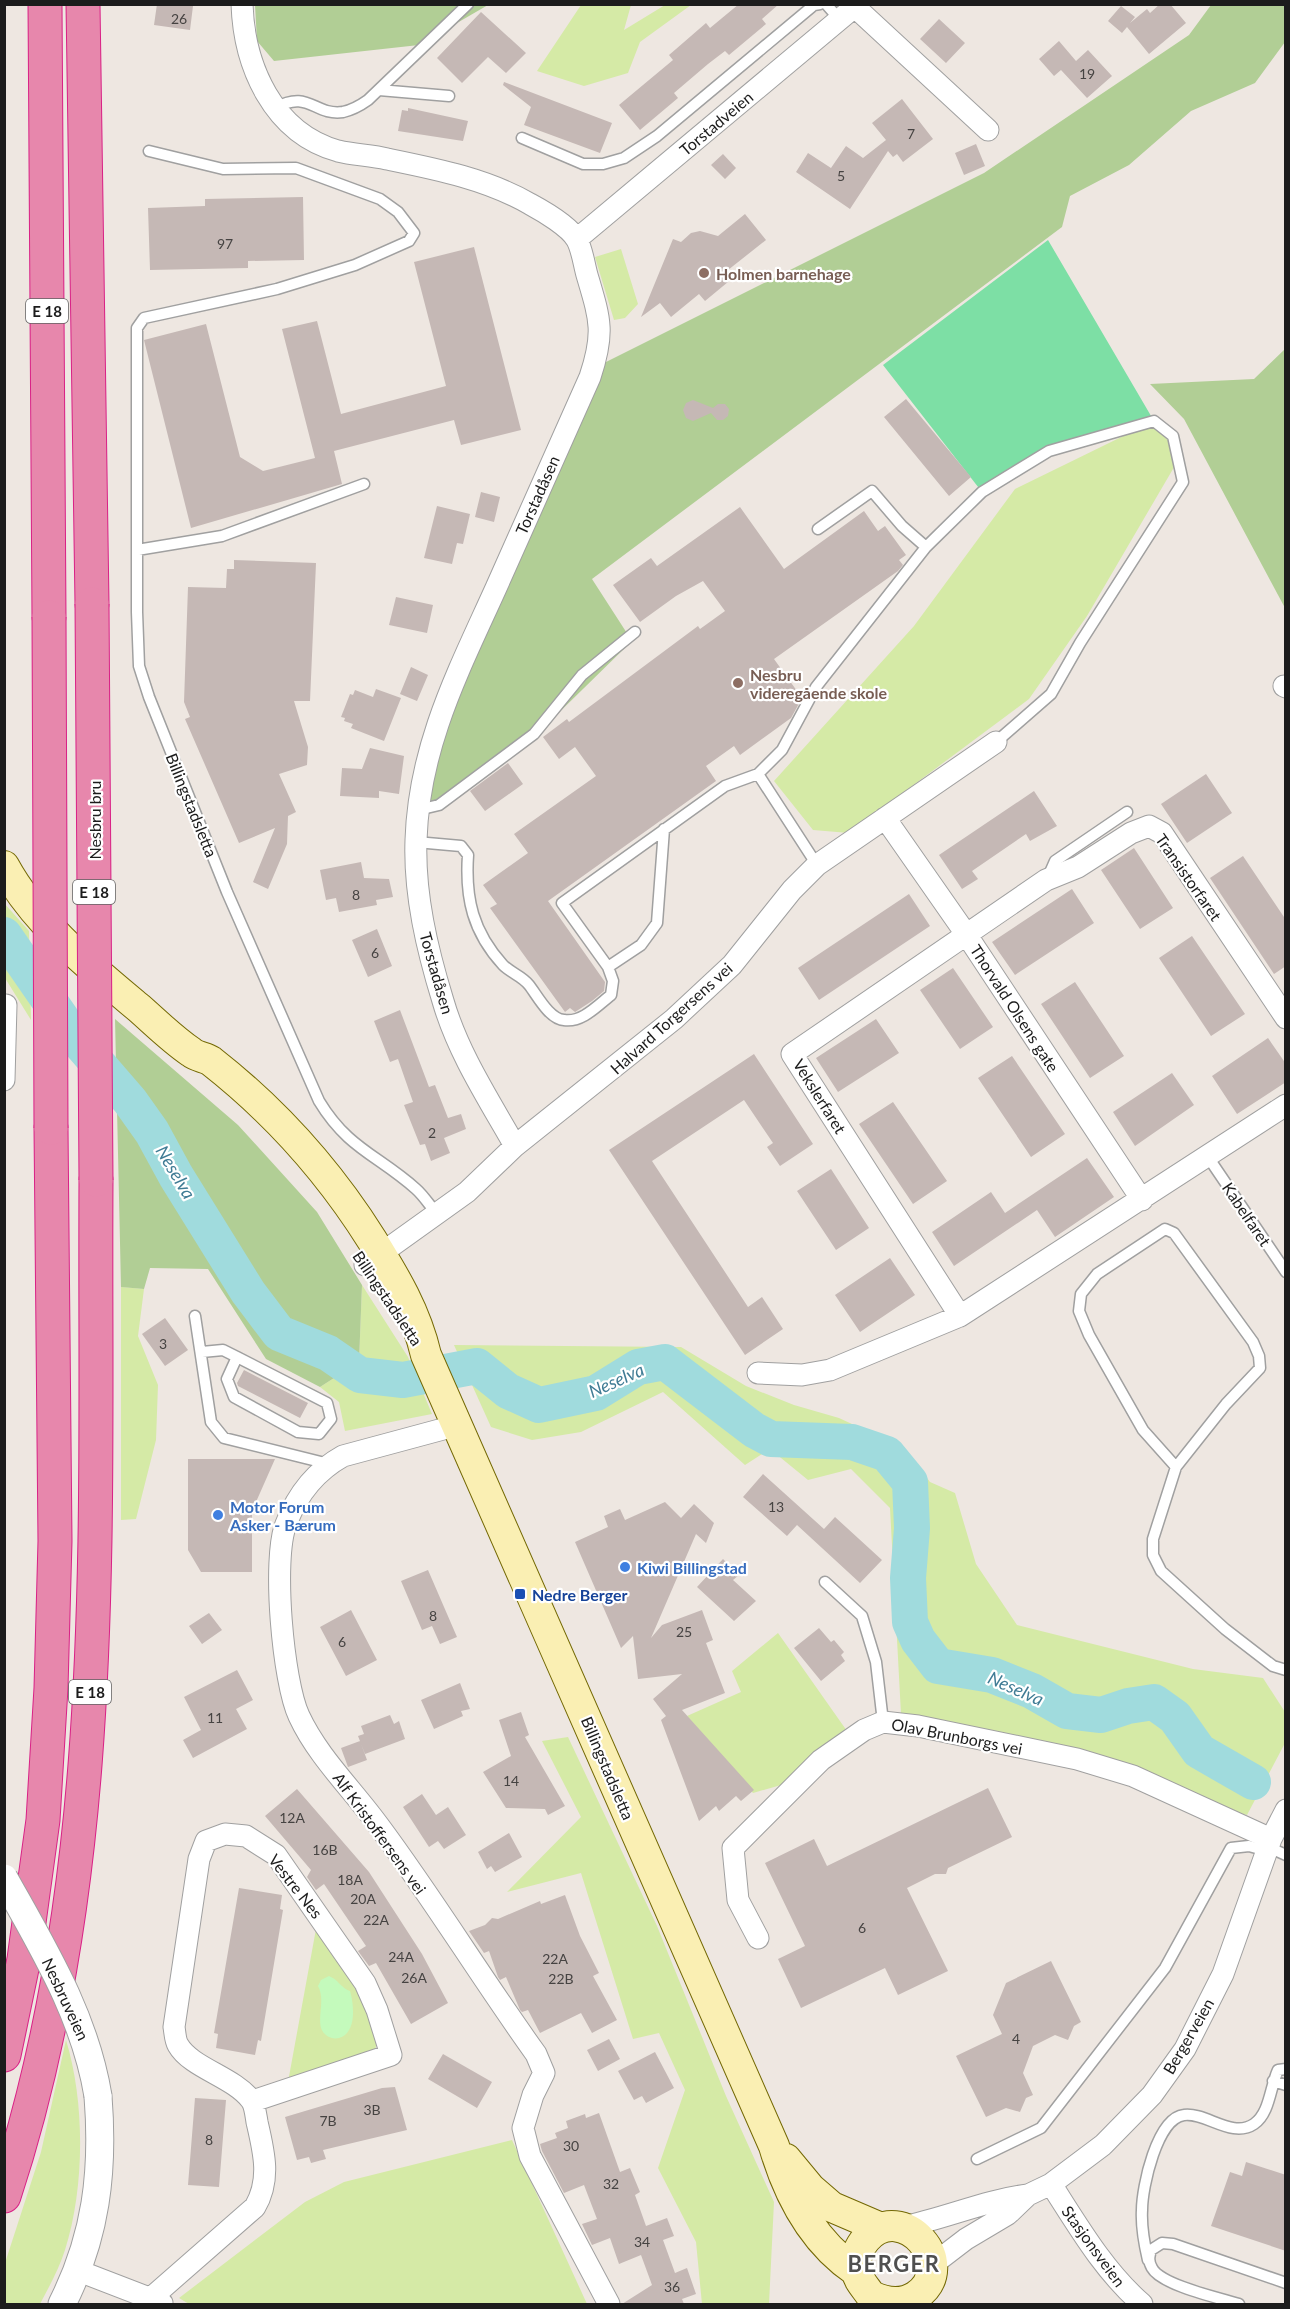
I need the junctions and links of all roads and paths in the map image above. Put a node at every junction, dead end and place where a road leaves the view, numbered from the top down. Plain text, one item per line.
1 (45, 4) edge
2 (84, 4) edge
3 (227, 4) edge
4 (242, 4) edge
5 (468, 4) edge
6 (820, 4) edge
7 (845, 9) edge
8 (243, 29) junction
9 (379, 90) junction
10 (449, 96) dead end
11 (275, 108) junction
12 (988, 130) dead end
13 (522, 138) dead end
14 (148, 151) dead end
15 (577, 239) junction
16 (364, 484) dead end
17 (818, 528) dead end
18 (926, 547) junction
19 (137, 550) junction
20 (635, 632) dead end
21 (996, 742) joint
22 (758, 774) junction
23 (418, 810) junction
24 (1127, 812) dead end
25 (885, 818) junction
26 (664, 829) junction
27 (416, 842) junction
28 (4, 866) edge
29 (817, 866) junction
30 (1046, 880) junction
31 (966, 934) junction
32 (608, 967) junction
33 (6, 1005) edge
34 (1286, 1018) edge
35 (4, 1080) edge
36 (1286, 1105) edge
37 (515, 1146) junction
38 (1208, 1157) junction
39 (1142, 1200) junction
40 (437, 1214) junction
41 (374, 1260) junction
42 (1286, 1272) edge
43 (195, 1316) dead end
44 (960, 1316) junction
45 (202, 1353) junction
46 (237, 1357) junction
47 (758, 1373) dead end
48 (458, 1425) junction
49 (329, 1464) junction
50 (1176, 1467) junction
51 (825, 1582) dead end
52 (1286, 1670) edge
53 (883, 1722) junction
54 (1276, 1838) edge
55 (4, 1878) edge
56 (758, 1938) dead end
57 (4, 2055) edge
58 (1286, 2069) edge
59 (1273, 2081) junction
60 (1286, 2085) edge
61 (252, 2101) junction
62 (774, 2146) junction
63 (977, 2159) dead end
64 (1051, 2184) junction
65 (1028, 2195) junction
66 (4, 2196) edge
67 (892, 2228) junction
68 (1148, 2260) junction
69 (79, 2271) junction
70 (856, 2271) junction
71 (1286, 2283) edge
72 (926, 2286) edge
73 (874, 2300) edge
74 (158, 2301) edge
75 (62, 2304) edge
76 (609, 2304) edge
77 (1142, 2304) edge
78 (1239, 2304) edge

1 - 57 highway, E 18, bridge
2 - 66 highway, Nesbru bru / E 18, bridge
3 - 8 street
4 - 8 street
5 - 9 lane
6 - 13 lane
7 - 12 street, Torstadveien
7 - 15 street, Torstadveien
8 - 11 street
9 - 10 lane
9 - 11 lane
11 - 15 street
14 - 19 lane, Billingstadsletta
15 - 23 street, Torstadåsen
16 - 19 lane
17 - 18 lane
18 - 21 lane
18 - 22 lane
19 - 40 lane, Billingstadsletta
20 - 23 lane
21 - 25 street, Halvard Torgersens vei
22 - 26 lane
22 - 29 lane
23 - 27 street, Torstadåsen
24 - 30 lane
25 - 29 street, Halvard Torgersens vei
25 - 31 street, Thorvald Olsens gate
26 - 32 lane
26 - 32 lane
27 - 32 lane
27 - 37 street, Torstadåsen
28 - 41 main road, Billingstadsletta
29 - 37 street, Halvard Torgersens vei
30 - 31 street, Transistorfaret
30 - 34 street, Transistorfaret
31 - 39 street, Thorvald Olsens gate
31 - 44 street, Vekslerfaret
33 - 35 street
36 - 38 street
37 - 40 street, Halvard Torgersens vei
38 - 39 street
38 - 42 lane, Kabelfaret
39 - 44 street
40 - 41 street, Halvard Torgersens vei
41 - 48 main road, Billingstadsletta
43 - 45 lane
44 - 47 street
45 - 46 lane
45 - 49 lane
46 - 46 lane
48 - 49 street, Alf Kristoffersens vei
48 - 62 main road, Billingstadsletta
49 - 76 street, Alf Kristoffersens vei
50 - 50 lane
50 - 52 lane
51 - 53 lane
53 - 54 street, Olav Brunborgs vei
53 - 56 street, Olav Brunborgs vei
54 - 63 lane
54 - 64 street, Bergerveien
55 - 69 street, Nesbruveien, bridge
58 - 59 lane
59 - 60 lane
59 - 68 lane
61 - 61 street, Vestre Nes
61 - 74 street
62 - 67 main road, Billingstadsletta
62 - 70 main road, Billingstadsletta
64 - 65 street, Bergerveien
64 - 77 street, Stasjonsveien
65 - 67 street, Bergerveien
65 - 72 street, Bergerveien
67 - 70 main road
67 - 72 main road
68 - 71 lane
68 - 78 lane
69 - 74 street
69 - 75 street, Nesbruveien
70 - 73 main road
72 - 73 main road

